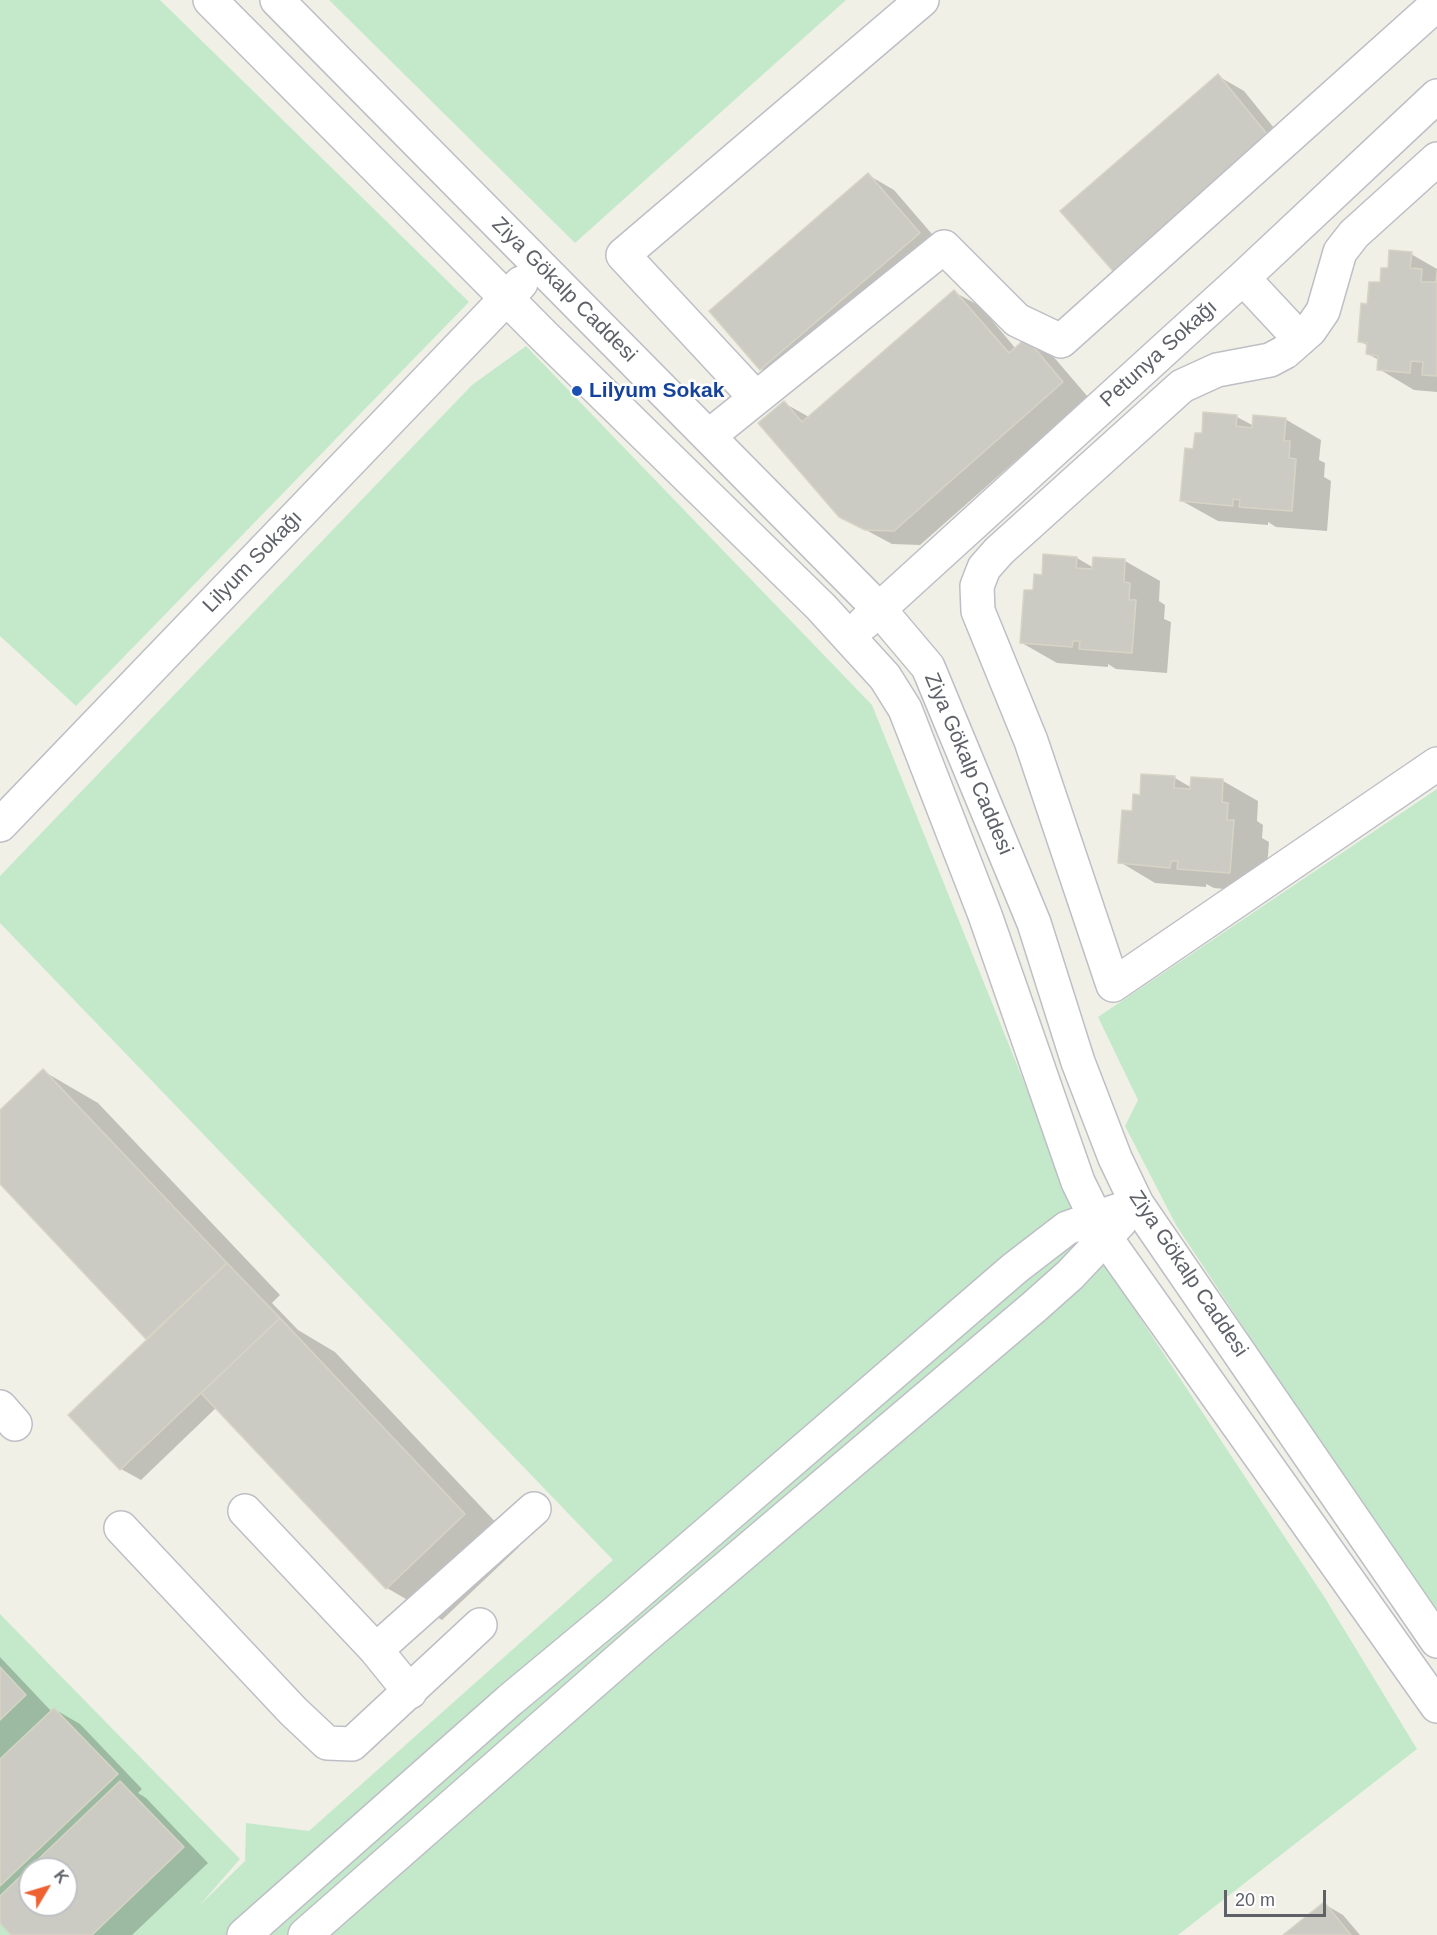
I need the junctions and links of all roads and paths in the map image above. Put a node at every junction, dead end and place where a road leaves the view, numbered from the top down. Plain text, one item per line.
1 (210, 0) edge
2 (277, 0) edge
3 (921, 0) edge
4 (1437, 4) edge
5 (1437, 96) edge
6 (1437, 159) edge
7 (539, 264) junction
8 (1243, 278) junction
9 (506, 298) junction
10 (1299, 339) junction
11 (756, 398) junction
12 (709, 436) junction
13 (879, 609) junction
14 (848, 637) junction
15 (1437, 764) edge
16 (0, 825) edge
17 (1137, 1204) junction
18 (1100, 1228) junction
19 (534, 1509) dead end
20 (245, 1511) dead end
21 (121, 1528) dead end
22 (480, 1625) dead end
23 (1437, 1641) edge
24 (376, 1650) junction
25 (410, 1692) junction
26 (1437, 1706) edge
27 (244, 1935) edge
28 (305, 1935) edge

1 - 9 street
2 - 7 street, Ziya Gökalp Caddesi
3 - 11 street
4 - 11 street
5 - 8 street, Petunya Sokağı
6 - 10 street
7 - 9 street, Lilyum Sokağı
7 - 12 street, Ziya Gökalp Caddesi
8 - 10 street
8 - 13 street, Petunya Sokağı
9 - 14 street
9 - 16 street, Lilyum Sokağı
10 - 15 street
11 - 12 street
12 - 13 street, Ziya Gökalp Caddesi
13 - 14 street, Petunya Sokağı
13 - 17 street, Ziya Gökalp Caddesi
14 - 18 street
17 - 18 street
17 - 23 street, Ziya Gökalp Caddesi
18 - 26 street
18 - 27 street
18 - 28 street
19 - 24 street
20 - 24 street
21 - 25 street
22 - 25 street
24 - 25 street

